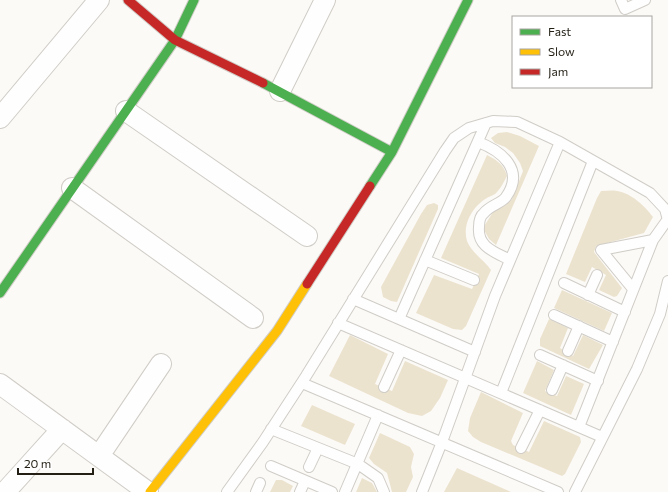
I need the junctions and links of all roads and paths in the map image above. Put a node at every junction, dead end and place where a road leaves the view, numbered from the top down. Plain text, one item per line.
1 (99, 0) edge
2 (128, 0) edge
3 (194, 0) edge
4 (325, 0) edge
5 (468, 0) edge
6 (621, 0) edge
7 (645, 0) edge
8 (175, 40) junction
9 (280, 91) junction
10 (126, 111) junction
11 (0, 118) edge
12 (486, 123) junction
13 (478, 142) junction
14 (560, 142) junction
15 (392, 152) junction
16 (593, 161) junction
17 (72, 188) junction
18 (668, 219) edge
19 (307, 236) dead end
20 (653, 240) junction
21 (426, 260) junction
22 (510, 260) junction
23 (597, 275) dead end
24 (474, 280) dead end
25 (668, 281) edge
26 (564, 284) dead end
27 (633, 289) junction
28 (0, 293) edge
29 (588, 295) junction
30 (353, 299) junction
31 (625, 312) junction
32 (554, 315) dead end
33 (252, 318) dead end
34 (399, 319) junction
35 (338, 323) junction
36 (579, 326) junction
37 (613, 342) junction
38 (401, 350) junction
39 (568, 351) dead end
40 (475, 352) junction
41 (540, 355) dead end
42 (161, 364) dead end
43 (564, 366) junction
44 (466, 377) junction
45 (598, 381) junction
46 (302, 383) junction
47 (0, 384) edge
48 (384, 387) dead end
49 (552, 390) dead end
50 (501, 393) junction
51 (540, 410) junction
52 (378, 415) junction
53 (579, 427) junction
54 (62, 429) junction
55 (271, 429) junction
56 (602, 437) junction
57 (442, 442) junction
58 (318, 448) junction
59 (521, 448) dead end
60 (99, 456) junction
61 (358, 464) junction
62 (271, 466) dead end
63 (309, 468) dead end
64 (305, 481) junction
65 (5, 492) edge
66 (149, 492) edge
67 (226, 492) edge
68 (300, 492) edge
69 (332, 492) edge
70 (345, 492) edge
71 (384, 492) edge
72 (422, 492) edge
73 (558, 492) edge
74 (574, 492) edge

1 - 11 street
2 - 8 street
3 - 8 street
4 - 9 street
5 - 15 street
6 - 7 lane
8 - 9 street
8 - 10 street
9 - 15 street
10 - 17 street
10 - 19 street
12 - 13 lane
12 - 14 lane
12 - 30 lane
13 - 21 lane
13 - 22 lane
14 - 16 lane
14 - 22 lane
15 - 66 street
16 - 18 lane
16 - 50 lane
17 - 28 street
17 - 33 street
18 - 20 lane
20 - 27 lane
20 - 27 lane
21 - 24 lane
21 - 34 lane
22 - 40 lane
23 - 29 lane
25 - 56 lane
26 - 29 lane
27 - 31 lane
29 - 31 lane
30 - 34 lane
30 - 35 lane
31 - 37 lane
32 - 36 lane
34 - 40 lane
35 - 38 lane
35 - 46 lane
36 - 37 lane
36 - 39 lane
37 - 45 lane
38 - 44 lane
38 - 48 lane
40 - 44 lane
41 - 43 lane
42 - 60 street
43 - 45 lane
43 - 49 lane
44 - 50 lane
44 - 57 lane
45 - 53 lane
46 - 52 lane
46 - 55 lane
47 - 54 street
50 - 51 lane
51 - 53 lane
51 - 59 lane
52 - 57 lane
52 - 61 lane
53 - 56 lane
54 - 60 street
54 - 65 street
55 - 58 lane
55 - 67 lane
56 - 74 lane
57 - 72 lane
57 - 73 lane
58 - 61 lane
58 - 63 lane
60 - 66 street
61 - 70 lane
61 - 71 lane
62 - 64 lane
64 - 68 lane
64 - 69 lane

